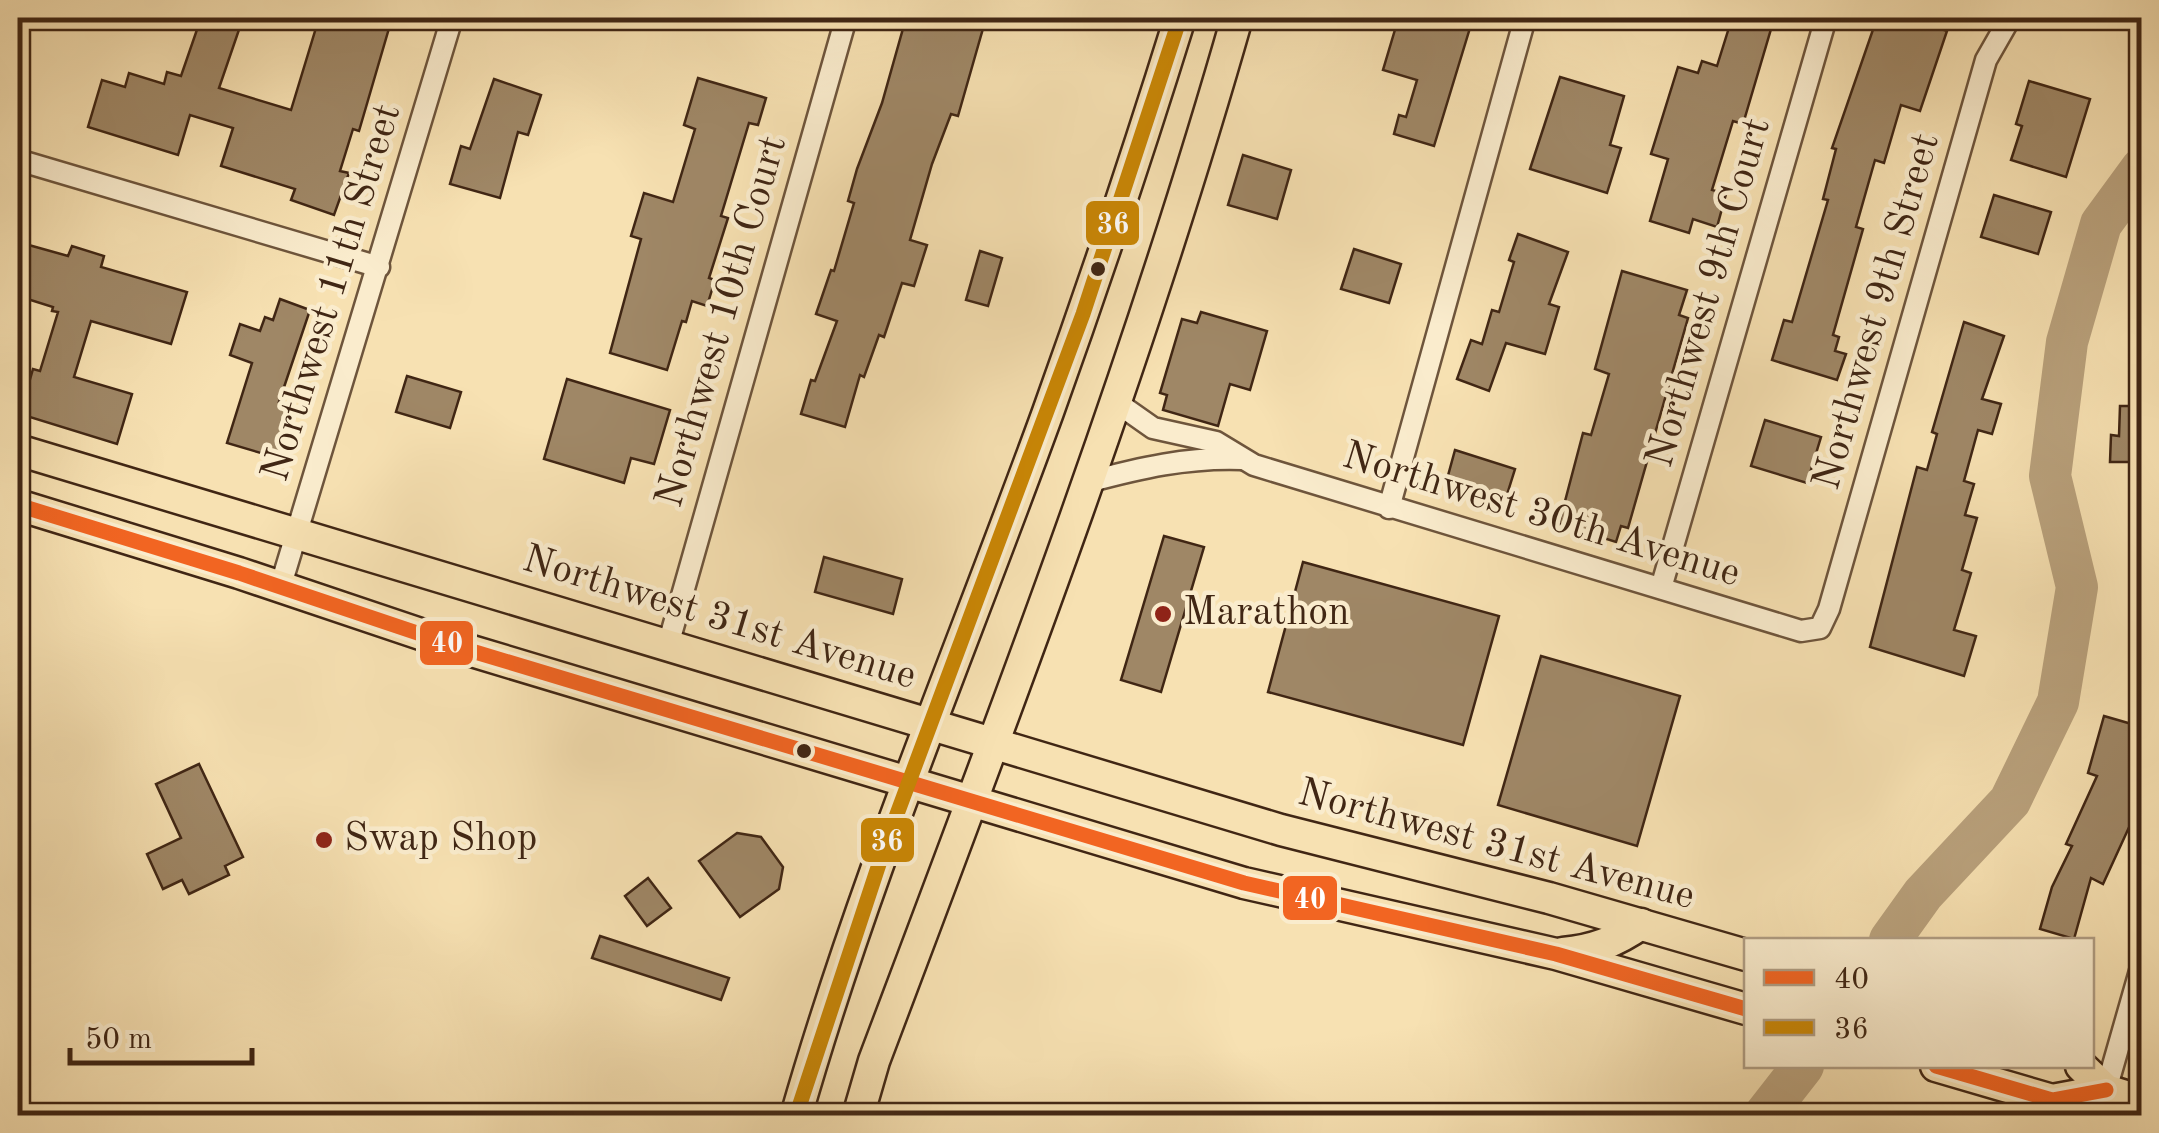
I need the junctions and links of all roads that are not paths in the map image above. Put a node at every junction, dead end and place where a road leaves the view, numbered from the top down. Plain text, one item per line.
1 (452, 18) edge
2 (846, 18) edge
3 (1180, 18) edge
4 (1237, 18) edge
5 (1525, 18) edge
6 (1826, 18) edge
7 (2010, 18) edge
8 (18, 160) edge
9 (379, 267) junction
10 (1116, 402) junction
11 (18, 450) edge
12 (1244, 459) junction
13 (1088, 482) junction
14 (18, 505) edge
15 (1389, 508) junction
16 (297, 534) junction
17 (280, 588) junction
18 (1661, 588) junction
19 (1820, 628) joint
20 (668, 646) junction
21 (929, 725) junction
22 (993, 745) junction
23 (907, 783) junction
24 (972, 802) junction
25 (1641, 924) junction
26 (1556, 954) junction
27 (1744, 955) edge
28 (2142, 964) edge
29 (1744, 1008) edge
30 (1943, 1068) edge
31 (2083, 1068) edge
32 (2106, 1090) junction
33 (2142, 1100) edge
34 (796, 1116) edge
35 (858, 1116) edge

1 - 9 street, Northwest 11th Street
2 - 20 street, Northwest 10th Court
3 - 21 main road
4 - 10 main road
5 - 15 street
6 - 18 street, Northwest 9th Court
7 - 19 street, Northwest 9th Street
8 - 9 street
9 - 16 street, Northwest 11th Street
10 - 12 street, Northwest 30th Avenue
10 - 13 main road
11 - 16 main road, Northwest 31st Avenue
12 - 13 street, Northwest 30th Avenue
12 - 15 street, Northwest 30th Avenue
13 - 22 main road
14 - 17 main road
15 - 18 street, Northwest 30th Avenue
16 - 17 street, Northwest 11th Street
16 - 20 main road, Northwest 31st Avenue
17 - 23 main road
18 - 19 street, Northwest 30th Avenue
20 - 21 main road, Northwest 31st Avenue
21 - 22 main road, Northwest 31st Avenue
21 - 23 main road
22 - 24 main road
22 - 25 main road, Northwest 31st Avenue
23 - 24 main road
23 - 34 main road
24 - 26 main road
24 - 35 main road
25 - 26 main road
25 - 27 main road, Northwest 31st Avenue
26 - 29 main road
28 - 32 street
30 - 32 main road
31 - 32 main road
32 - 33 main road

